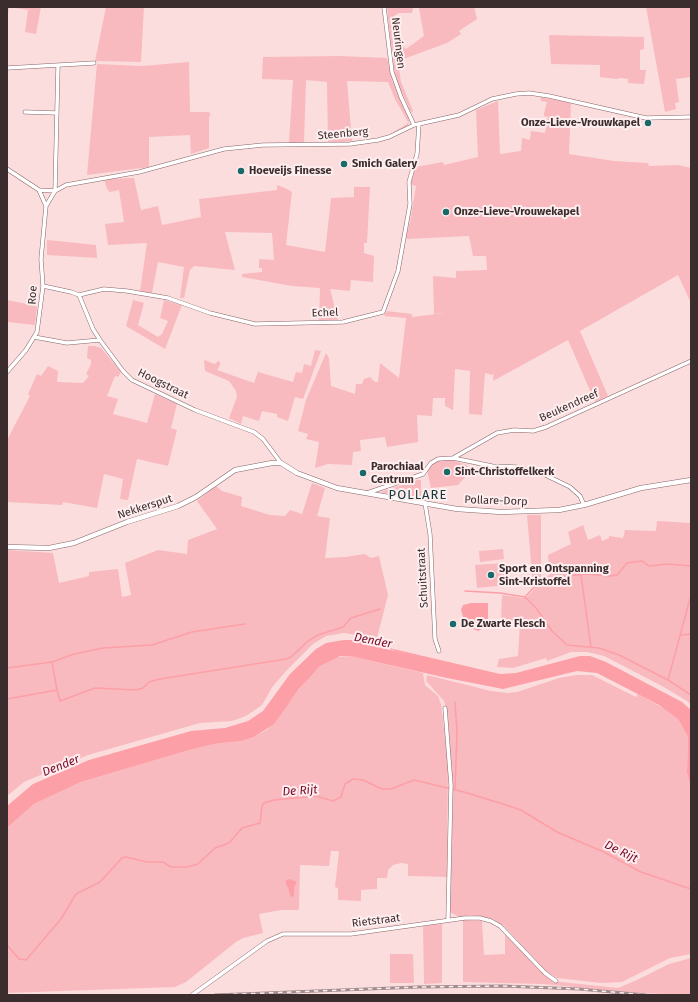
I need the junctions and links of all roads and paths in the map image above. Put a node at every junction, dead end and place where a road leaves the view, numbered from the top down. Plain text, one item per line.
1 (384, 7) edge
2 (94, 63) dead end
3 (58, 66) junction
4 (7, 68) edge
5 (25, 112) dead end
6 (57, 113) junction
7 (691, 117) edge
8 (417, 124) junction
9 (7, 170) edge
10 (39, 190) junction
11 (55, 191) junction
12 (46, 206) junction
13 (43, 286) junction
14 (79, 295) junction
15 (34, 337) junction
16 (100, 340) junction
17 (691, 361) edge
18 (7, 372) edge
19 (453, 458) junction
20 (281, 463) junction
21 (691, 480) edge
22 (366, 493) junction
23 (425, 504) junction
24 (584, 505) junction
25 (7, 547) edge
26 (439, 651) dead end
27 (445, 708) dead end
28 (448, 919) junction
29 (556, 981) dead end
30 (192, 995) edge

1 - 8 street, Neuringen
2 - 3 street
3 - 4 street
3 - 6 street
5 - 6 street
6 - 11 street
7 - 8 street, Steenberg
8 - 11 street, Steenberg
8 - 14 street, Echel
9 - 10 street
10 - 11 street
10 - 12 street, Roe
11 - 12 street
12 - 13 street, Roe
13 - 14 street
13 - 15 street, Roe
14 - 16 street, Hoogstraat
15 - 16 street
15 - 18 street, Roe
16 - 20 street, Hoogstraat
17 - 19 street, Beukendreef
19 - 22 street
19 - 24 street
20 - 22 street, Pollare-Dorp
20 - 25 street, Nekkersput
21 - 24 street, Pollare-Dorp
22 - 23 street, Pollare-Dorp
23 - 24 street, Pollare-Dorp
23 - 26 street, Schuitstraat
27 - 28 street
28 - 29 street, Rietstraat
28 - 30 street, Rietstraat

